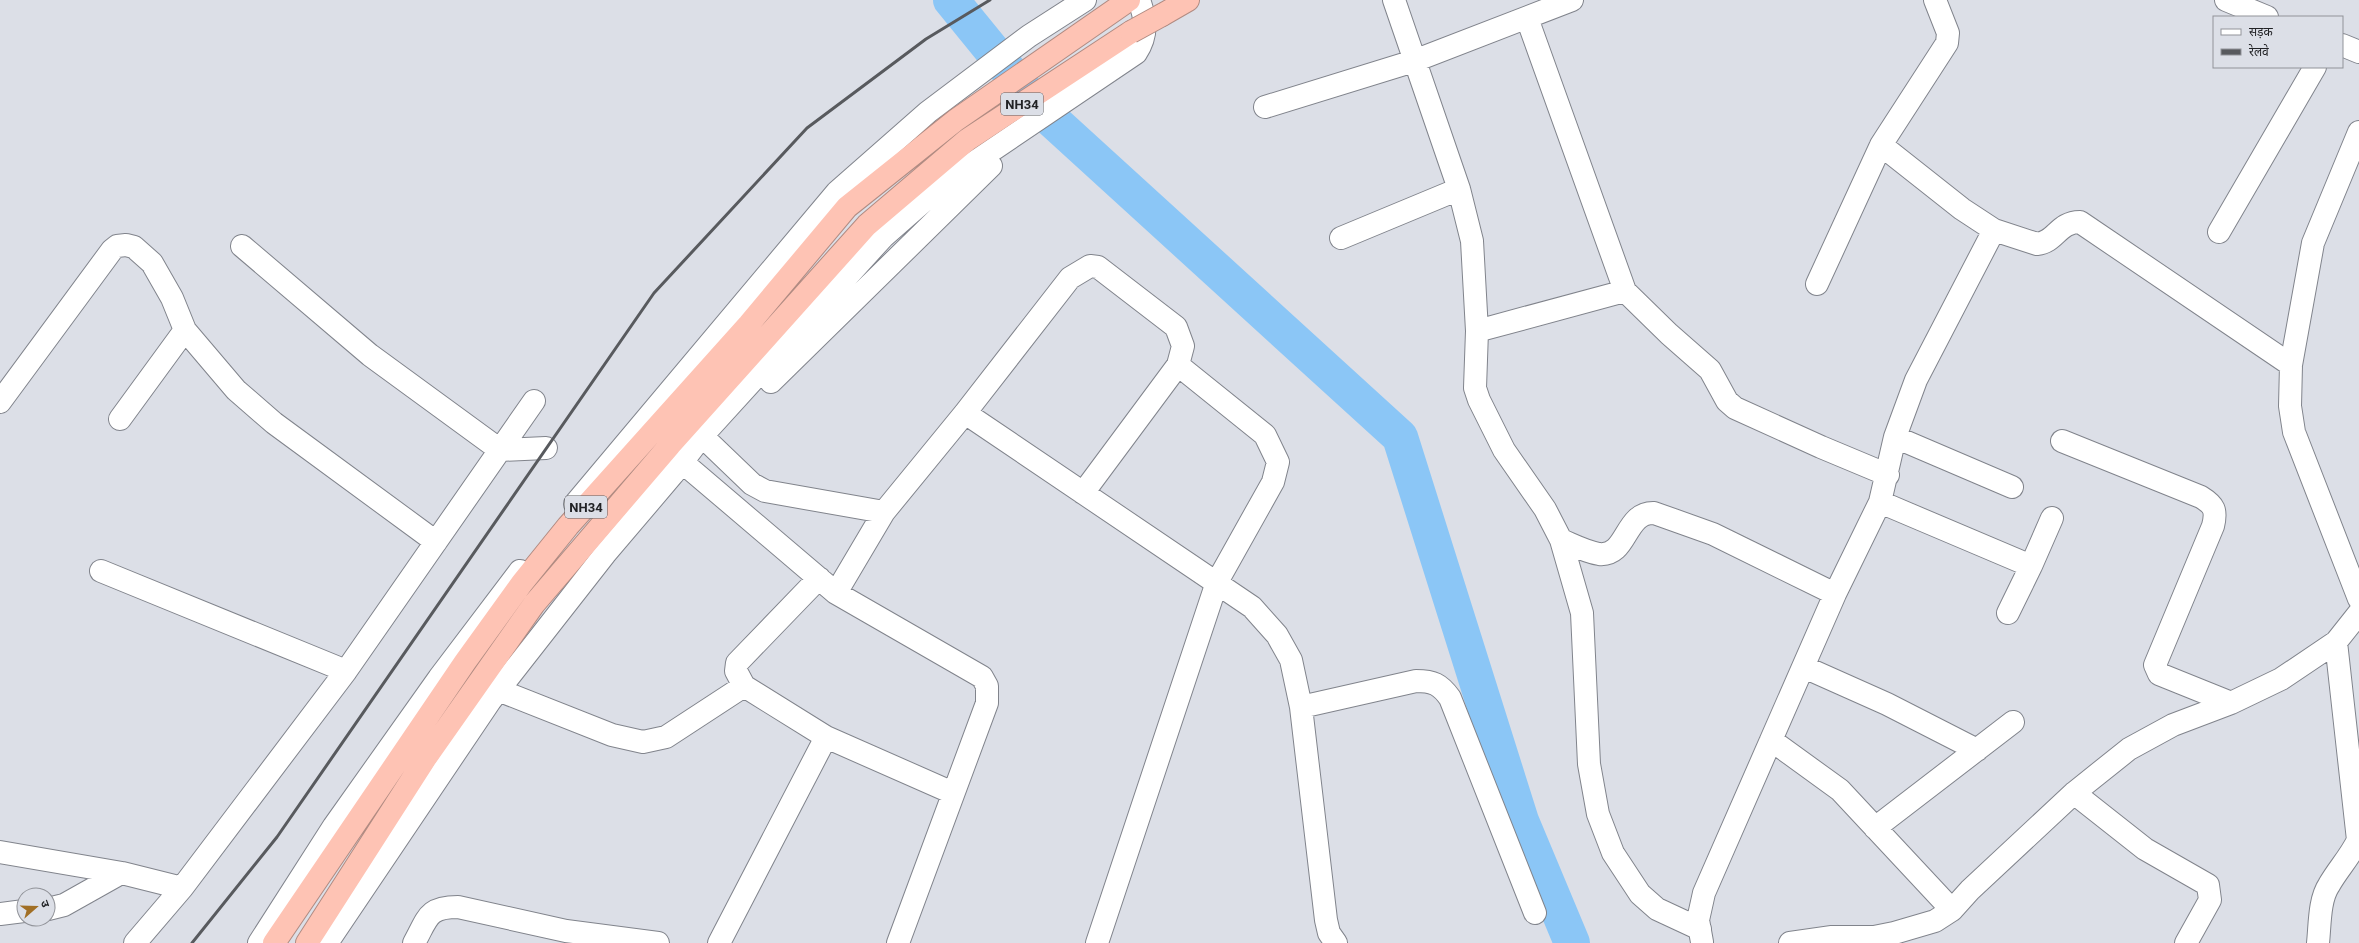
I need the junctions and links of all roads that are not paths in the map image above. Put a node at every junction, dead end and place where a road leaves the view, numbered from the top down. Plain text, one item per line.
1 (1085, 0) edge
2 (1188, 0) edge
3 (1394, 0) edge
4 (1572, 0) edge
5 (1935, 0) edge
6 (2226, 0) edge
7 (1132, 1) edge
8 (2265, 16) edge
9 (1526, 18) junction
10 (2343, 45) edge
11 (2359, 52) edge
12 (1414, 61) junction
13 (2314, 68) edge
14 (1265, 107) dead end
15 (2359, 132) edge
16 (1881, 145) junction
17 (1459, 189) junction
18 (1994, 230) junction
19 (2219, 232) dead end
20 (1341, 238) dead end
21 (242, 246) dead end
22 (1817, 284) dead end
23 (1625, 291) junction
24 (185, 330) junction
25 (1477, 331) junction
26 (1178, 365) junction
27 (2291, 365) junction
28 (534, 401) dead end
29 (0, 402) edge
30 (965, 413) junction
31 (120, 419) dead end
32 (1895, 437) junction
33 (706, 439) junction
34 (2062, 441) dead end
35 (546, 448) dead end
36 (500, 450) junction
37 (682, 462) junction
38 (1888, 475) junction
39 (2012, 487) dead end
40 (1083, 493) junction
41 (1880, 502) junction
42 (884, 512) junction
43 (2052, 518) dead end
44 (1561, 540) junction
45 (436, 542) junction
46 (2031, 566) junction
47 (101, 571) dead end
48 (819, 578) junction
49 (1217, 582) junction
50 (836, 593) junction
51 (1835, 594) junction
52 (2359, 601) edge
53 (2008, 612) dead end
54 (2336, 642) junction
55 (1804, 667) junction
56 (346, 671) junction
57 (744, 686) junction
58 (498, 690) junction
59 (2231, 703) junction
60 (1302, 707) junction
61 (2013, 722) dead end
62 (826, 737) junction
63 (1771, 740) junction
64 (1977, 750) junction
65 (953, 793) junction
66 (2074, 793) junction
67 (1875, 828) junction
68 (0, 852) edge
69 (121, 873) junction
70 (182, 888) junction
71 (56, 907) edge
72 (1952, 910) junction
73 (16, 912) edge
74 (1535, 912) dead end
75 (0, 914) edge
76 (1701, 936) edge
77 (134, 943) edge
78 (259, 943) edge
79 (274, 943) edge
80 (307, 943) edge
81 (327, 943) edge
82 (414, 943) edge
83 (658, 943) edge
84 (719, 943) edge
85 (898, 943) edge
86 (1097, 943) edge
87 (1336, 943) edge
88 (1790, 943) edge
89 (2186, 943) edge
90 (2318, 943) edge

1 - 78 street
2 - 80 highway, NH34, bridge
3 - 12 street
4 - 9 street
5 - 16 street
6 - 8 street
7 - 33 street
7 - 79 highway, NH34
9 - 12 street
9 - 23 street
10 - 11 street
12 - 14 street
12 - 17 street
13 - 19 street
15 - 27 street
16 - 18 street
16 - 22 street
17 - 20 street
17 - 25 street
18 - 27 street
18 - 32 street
21 - 36 street
23 - 25 street
23 - 38 street
24 - 29 street
24 - 31 street
24 - 45 street
25 - 44 street
26 - 30 street
26 - 40 street
26 - 49 street
27 - 52 street
28 - 36 street
30 - 40 street
30 - 42 street
32 - 38 street
32 - 39 street
33 - 37 street
33 - 42 street
34 - 59 street
35 - 36 street
36 - 45 street
37 - 48 street
37 - 58 street
38 - 41 street
40 - 49 street
41 - 46 street
41 - 51 street
42 - 50 street
43 - 46 street
44 - 51 street
44 - 76 street
45 - 56 street
46 - 53 street
47 - 56 street
48 - 50 street
48 - 57 street
49 - 60 street
49 - 86 street
50 - 65 street
51 - 55 street
52 - 54 street
54 - 59 street
54 - 90 street
55 - 63 street
55 - 64 street
56 - 70 street
57 - 58 street
57 - 62 street
58 - 81 street
59 - 66 street
60 - 74 street
60 - 87 street
61 - 64 street
62 - 65 street
62 - 84 street
63 - 67 street
63 - 76 street
64 - 67 street
65 - 85 street
66 - 72 street
66 - 89 street
67 - 72 street
68 - 69 street
69 - 70 street
69 - 71 street
70 - 77 street
72 - 88 street
73 - 75 street
82 - 83 street

